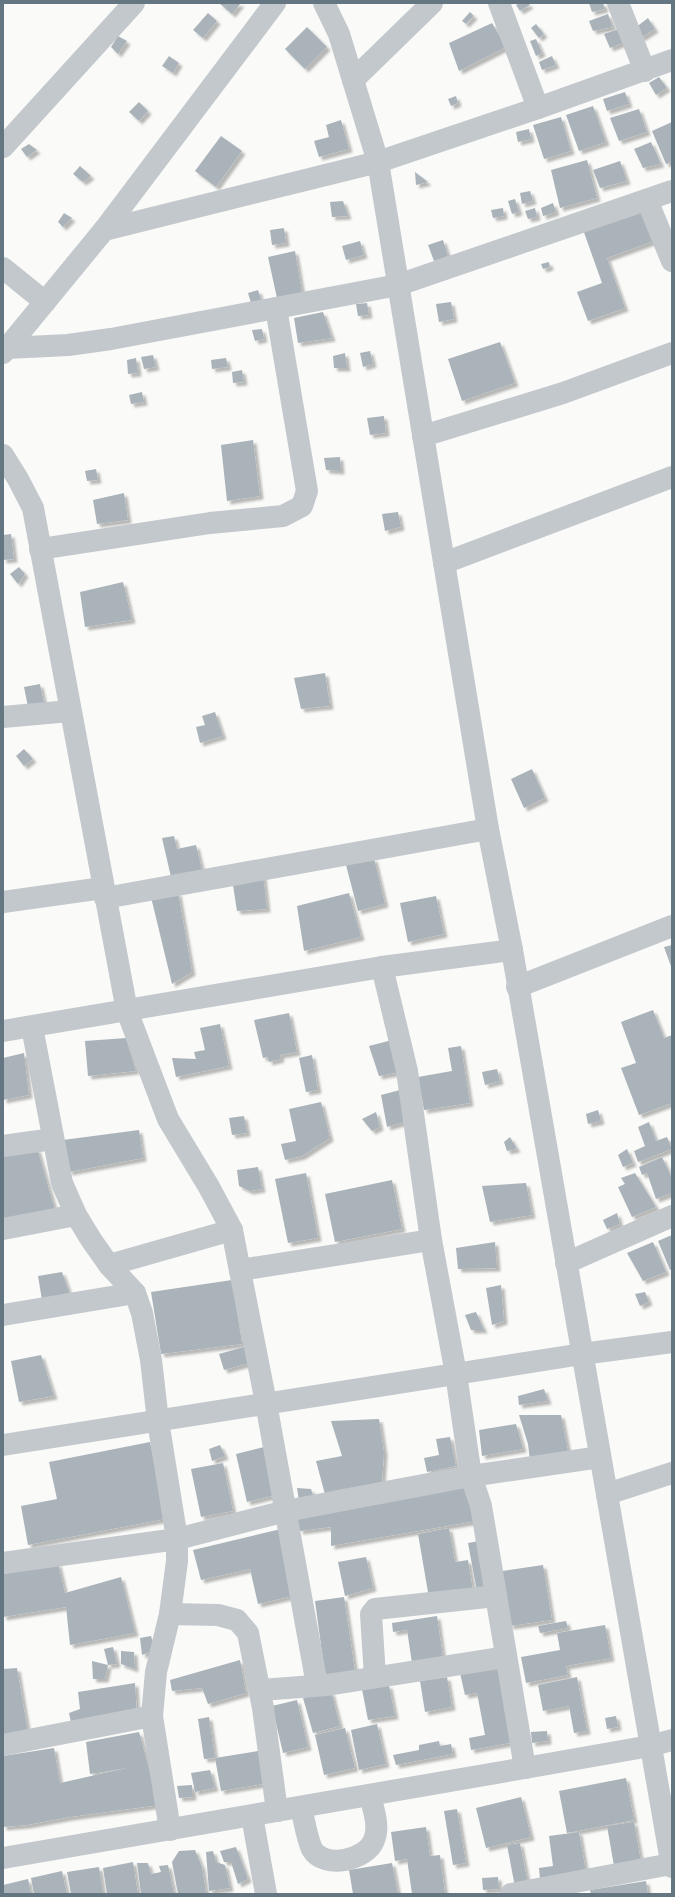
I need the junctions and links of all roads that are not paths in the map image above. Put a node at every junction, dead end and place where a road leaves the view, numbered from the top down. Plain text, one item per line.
1 (275, 3) edge
2 (324, 3) edge
3 (432, 3) edge
4 (499, 3) edge
5 (618, 3) edge
6 (126, 6) edge
7 (672, 60) edge
8 (645, 71) junction
9 (353, 80) junction
10 (538, 108) junction
11 (3, 147) edge
12 (378, 162) junction
13 (672, 191) edge
14 (647, 200) junction
15 (104, 230) junction
16 (672, 261) edge
17 (3, 268) edge
18 (398, 285) junction
19 (45, 302) junction
20 (276, 308) junction
21 (5, 351) edge
22 (672, 353) edge
23 (423, 436) junction
24 (3, 456) edge
25 (672, 477) edge
26 (40, 549) junction
27 (444, 563) junction
28 (70, 711) junction
29 (3, 717) edge
30 (488, 829) junction
31 (104, 893) junction
32 (3, 902) edge
33 (672, 926) edge
34 (512, 950) junction
35 (382, 967) junction
36 (517, 987) junction
37 (127, 1011) junction
38 (32, 1027) junction
39 (3, 1031) edge
40 (53, 1139) junction
41 (3, 1146) edge
42 (76, 1215) junction
43 (672, 1216) edge
44 (3, 1229) edge
45 (232, 1230) junction
46 (431, 1240) junction
47 (566, 1263) junction
48 (109, 1265) junction
49 (240, 1270) junction
50 (135, 1293) junction
51 (3, 1315) edge
52 (672, 1342) edge
53 (582, 1354) junction
54 (456, 1374) junction
55 (266, 1403) junction
56 (158, 1421) junction
57 (3, 1445) edge
58 (600, 1457) junction
59 (672, 1473) edge
60 (471, 1476) junction
61 (607, 1494) junction
62 (286, 1512) junction
63 (177, 1539) junction
64 (3, 1564) edge
65 (496, 1596) junction
66 (170, 1614) junction
67 (506, 1657) junction
68 (375, 1677) junction
69 (317, 1685) junction
70 (261, 1690) junction
71 (152, 1716) junction
72 (672, 1740) edge
73 (3, 1745) edge
74 (650, 1746) junction
75 (525, 1768) junction
76 (370, 1795) junction
77 (301, 1807) junction
78 (276, 1811) junction
79 (252, 1816) junction
80 (170, 1830) junction
81 (3, 1858) edge
82 (672, 1865) edge
83 (551, 1891) edge
84 (266, 1894) edge
85 (512, 1894) edge

1 - 15 street
2 - 9 street
3 - 9 street
4 - 10 street
5 - 8 street
6 - 11 street
7 - 8 street
8 - 10 street
9 - 12 street
10 - 12 street
12 - 15 street
12 - 18 street
13 - 14 street
14 - 16 street
14 - 18 street
15 - 19 street
17 - 19 street
18 - 20 street
18 - 23 street
19 - 21 street
20 - 21 street
20 - 26 street
22 - 23 street
23 - 27 street
24 - 26 street
25 - 27 street
26 - 28 street
27 - 30 street
28 - 29 street
28 - 31 street
30 - 31 street
30 - 34 street
31 - 32 street
31 - 37 street
33 - 36 street
34 - 35 street
34 - 36 street
35 - 37 street
35 - 46 street
36 - 47 street
37 - 38 street
37 - 45 street
38 - 39 street
38 - 40 street
40 - 41 street
40 - 42 street
42 - 44 street
42 - 48 street
43 - 47 street
45 - 48 street
45 - 49 street
46 - 49 street
46 - 54 street
47 - 53 street
48 - 50 street
49 - 55 street
50 - 51 street
50 - 56 street
52 - 53 street
53 - 54 street
53 - 58 street
54 - 55 street
54 - 60 street
55 - 56 street
55 - 62 street
56 - 57 street
56 - 63 street
58 - 60 street
58 - 61 street
59 - 61 street
60 - 62 street
60 - 65 street
61 - 74 street
62 - 63 street
62 - 69 street
63 - 64 street
63 - 66 street
65 - 67 street
65 - 68 street
66 - 70 street
66 - 71 street
67 - 68 street
67 - 75 street
68 - 69 street
69 - 70 street
70 - 78 street
71 - 73 street
71 - 80 street
72 - 74 street
74 - 75 street
74 - 82 street
75 - 76 street
76 - 77 street
76 - 77 street
77 - 78 street
78 - 79 street
79 - 80 street
79 - 84 street
80 - 81 street
82 - 83 street
83 - 85 street

